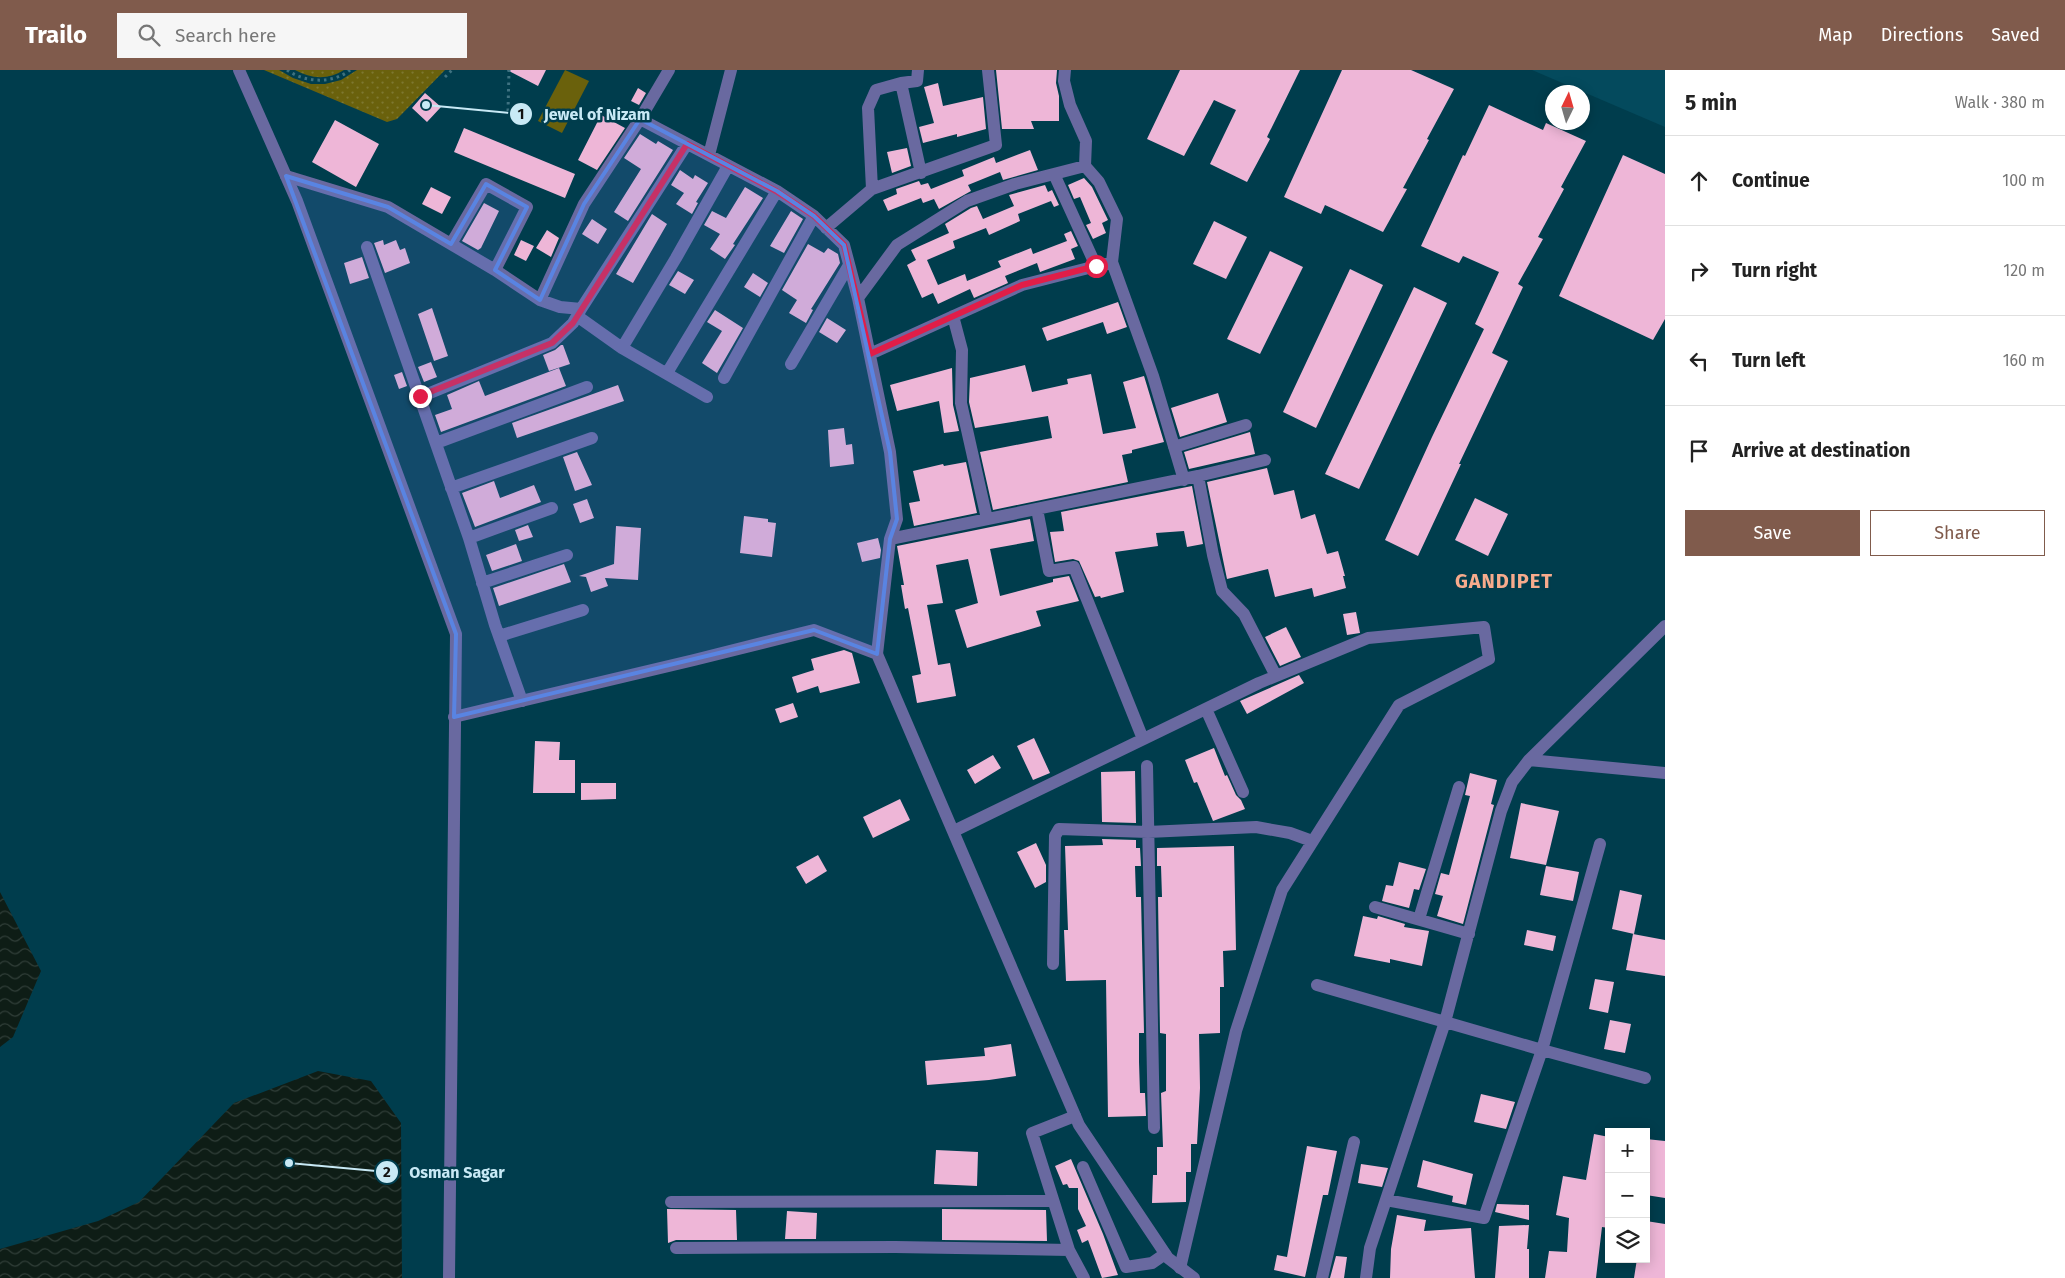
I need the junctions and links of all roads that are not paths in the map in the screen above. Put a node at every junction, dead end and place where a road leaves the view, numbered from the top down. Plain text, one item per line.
1 (239, 70) edge
2 (669, 70) edge
3 (731, 70) edge
4 (918, 70) edge
5 (988, 70) edge
6 (1065, 70) edge
7 (901, 83) junction
8 (640, 119) junction
9 (687, 144) junction
10 (708, 155) junction
11 (728, 166) junction
12 (1084, 166) junction
13 (921, 172) junction
14 (1054, 174) junction
15 (286, 176) junction
16 (872, 189) junction
17 (776, 191) junction
18 (814, 216) junction
19 (826, 228) junction
20 (450, 244) junction
21 (367, 247) dead end
22 (1112, 262) junction
23 (849, 265) junction
24 (1096, 266) junction
25 (495, 270) junction
26 (858, 298) junction
27 (540, 300) junction
28 (577, 316) junction
29 (954, 316) junction
30 (622, 348) junction
31 (870, 354) junction
32 (791, 364) dead end
33 (667, 373) junction
34 (724, 378) dead end
35 (587, 387) dead end
36 (420, 396) junction
37 (707, 397) dead end
38 (1246, 425) dead end
39 (592, 438) dead end
40 (436, 443) junction
41 (1174, 447) junction
42 (1265, 460) dead end
43 (1198, 476) junction
44 (1184, 480) junction
45 (451, 488) junction
46 (552, 508) dead end
47 (1037, 509) junction
48 (987, 519) junction
49 (469, 538) junction
50 (890, 539) junction
51 (567, 555) dead end
52 (482, 583) junction
53 (583, 610) dead end
54 (1665, 626) edge
55 (499, 636) junction
56 (877, 654) junction
57 (1276, 676) junction
58 (522, 701) junction
59 (1206, 709) junction
60 (454, 717) junction
61 (1142, 739) junction
62 (1529, 760) junction
63 (1146, 766) dead end
64 (1665, 773) edge
65 (1459, 787) dead end
66 (1243, 792) dead end
67 (954, 830) junction
68 (1148, 832) junction
69 (1312, 841) junction
70 (1600, 844) dead end
71 (1375, 907) dead end
72 (1419, 919) junction
73 (1469, 934) junction
74 (1053, 964) dead end
75 (1317, 985) dead end
76 (1445, 1022) junction
77 (1542, 1050) junction
78 (1645, 1078) dead end
79 (1075, 1116) junction
80 (1154, 1128) dead end
81 (1354, 1142) dead end
82 (1083, 1167) dead end
83 (1386, 1200) junction
84 (1053, 1201) junction
85 (671, 1202) dead end
86 (676, 1248) dead end
87 (1070, 1250) junction
88 (1165, 1254) junction
89 (1180, 1268) junction
90 (1128, 1273) edge
91 (449, 1278) edge
92 (1084, 1278) edge
93 (1194, 1278) edge
94 (1322, 1278) edge
95 (1366, 1278) edge

1 - 15 street
2 - 8 street
3 - 10 street
4 - 7 street
5 - 13 street
6 - 12 street
7 - 13 street
7 - 16 street
8 - 9 street
8 - 27 street
9 - 10 street
9 - 28 street
10 - 11 street
11 - 17 street
11 - 30 street
12 - 14 street
12 - 22 street
13 - 16 street
14 - 24 street
14 - 26 street
15 - 20 street
15 - 60 street
16 - 19 street
17 - 18 street
17 - 33 street
18 - 19 street
18 - 34 street
19 - 23 street
20 - 25 street
20 - 25 street
21 - 36 street
22 - 24 street
22 - 41 street
23 - 26 street
23 - 32 street
24 - 29 street
25 - 27 street
26 - 31 street
27 - 28 street
28 - 30 street
28 - 36 street
29 - 31 street
29 - 48 street
30 - 33 street
31 - 50 street
33 - 37 street
35 - 40 street
36 - 40 street
38 - 41 street
39 - 45 street
40 - 45 street
41 - 44 street
42 - 43 street
43 - 44 street
43 - 57 street
44 - 47 street
45 - 49 street
46 - 49 street
47 - 48 street
47 - 61 street
48 - 50 street
49 - 52 street
50 - 56 street
51 - 52 street
52 - 55 street
53 - 55 street
54 - 62 street
55 - 58 street
56 - 58 street
56 - 67 street
57 - 59 street
57 - 69 street
58 - 60 street
59 - 61 street
59 - 66 street
60 - 91 street
61 - 67 street
62 - 64 street
62 - 73 street
63 - 68 street
65 - 72 street
67 - 79 street
68 - 69 street
68 - 74 street
68 - 80 street
69 - 89 street
70 - 77 street
71 - 72 street
72 - 73 street
73 - 76 street
75 - 76 street
76 - 77 street
76 - 83 street
77 - 78 street
77 - 83 street
79 - 84 street
79 - 88 street
81 - 94 street
82 - 90 street
83 - 95 street
84 - 85 street
84 - 87 street
86 - 87 street
87 - 92 street
88 - 89 street
88 - 90 street
89 - 93 street

